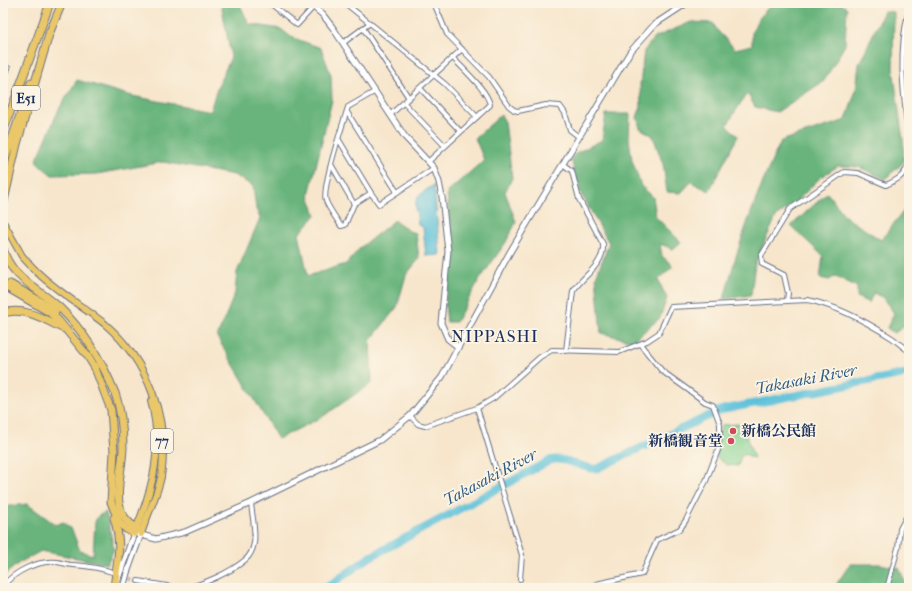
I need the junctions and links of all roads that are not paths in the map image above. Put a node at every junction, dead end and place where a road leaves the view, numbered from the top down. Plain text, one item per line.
1 (50, 3) edge
2 (62, 3) edge
3 (270, 3) edge
4 (345, 3) edge
5 (434, 3) edge
6 (687, 3) edge
7 (314, 4) edge
8 (909, 10) edge
9 (370, 23) junction
10 (363, 28) junction
11 (50, 31) junction
12 (343, 43) junction
13 (462, 49) junction
14 (453, 58) junction
15 (8, 68) dead end
16 (435, 75) junction
17 (3, 81) edge
18 (420, 88) junction
19 (374, 92) junction
20 (409, 98) junction
21 (13, 102) junction
22 (404, 103) junction
23 (347, 112) junction
24 (390, 115) junction
25 (477, 117) junction
26 (3, 124) edge
27 (460, 131) junction
28 (3, 132) edge
29 (579, 137) junction
30 (339, 140) junction
31 (909, 141) edge
32 (445, 146) junction
33 (429, 161) junction
34 (909, 163) edge
35 (3, 165) edge
36 (564, 165) junction
37 (331, 166) junction
38 (434, 168) junction
39 (397, 192) junction
40 (371, 193) junction
41 (354, 204) junction
42 (3, 205) edge
43 (3, 222) edge
44 (3, 249) edge
45 (3, 280) edge
46 (3, 285) edge
47 (787, 300) junction
48 (3, 313) edge
49 (72, 323) junction
50 (64, 329) junction
51 (640, 344) junction
52 (458, 346) junction
53 (566, 351) junction
54 (909, 351) edge
55 (477, 408) junction
56 (410, 416) junction
57 (111, 502) junction
58 (251, 503) junction
59 (909, 512) edge
60 (137, 532) junction
61 (112, 572) tunnel mouth
62 (520, 579) dead end
63 (138, 581) tunnel mouth
64 (596, 584) dead end
65 (3, 586) edge
66 (115, 588) edge
67 (124, 588) edge
68 (178, 588) edge
69 (183, 588) edge
70 (887, 588) edge

1 - 21 highway, E51
2 - 11 highway, E51
3 - 7 street
4 - 9 street
5 - 13 street
6 - 29 street
7 - 12 street
8 - 31 street
9 - 10 street
9 - 16 street
10 - 12 street
10 - 20 street
11 - 35 highway, E51
11 - 42 highway
12 - 19 street
13 - 14 street
13 - 29 street
14 - 16 street
14 - 25 street
15 - 17 street
16 - 18 street
16 - 25 street
18 - 20 street
18 - 27 street
19 - 23 street
19 - 24 street
20 - 22 street
21 - 26 highway
21 - 28 highway, E51
22 - 24 street
22 - 32 street
23 - 30 street
23 - 39 street
24 - 33 street
25 - 27 street
27 - 32 street
29 - 36 street
30 - 37 street
30 - 40 street
32 - 33 street
33 - 38 street
34 - 47 street
36 - 52 street
36 - 53 street
37 - 41 street
37 - 41 street
38 - 39 street
38 - 52 street
39 - 40 street
40 - 41 street
43 - 60 main road, 77
44 - 49 highway
45 - 49 highway
46 - 50 highway
47 - 51 street
47 - 54 street
48 - 50 highway
49 - 60 highway
50 - 57 highway
51 - 53 street
51 - 64 street
52 - 56 street
53 - 55 street
55 - 56 street
55 - 62 street
56 - 58 street
57 - 60 highway
57 - 66 highway
58 - 60 street
58 - 69 street
59 - 70 street
60 - 66 street
60 - 67 street
61 - 65 street
63 - 68 street

